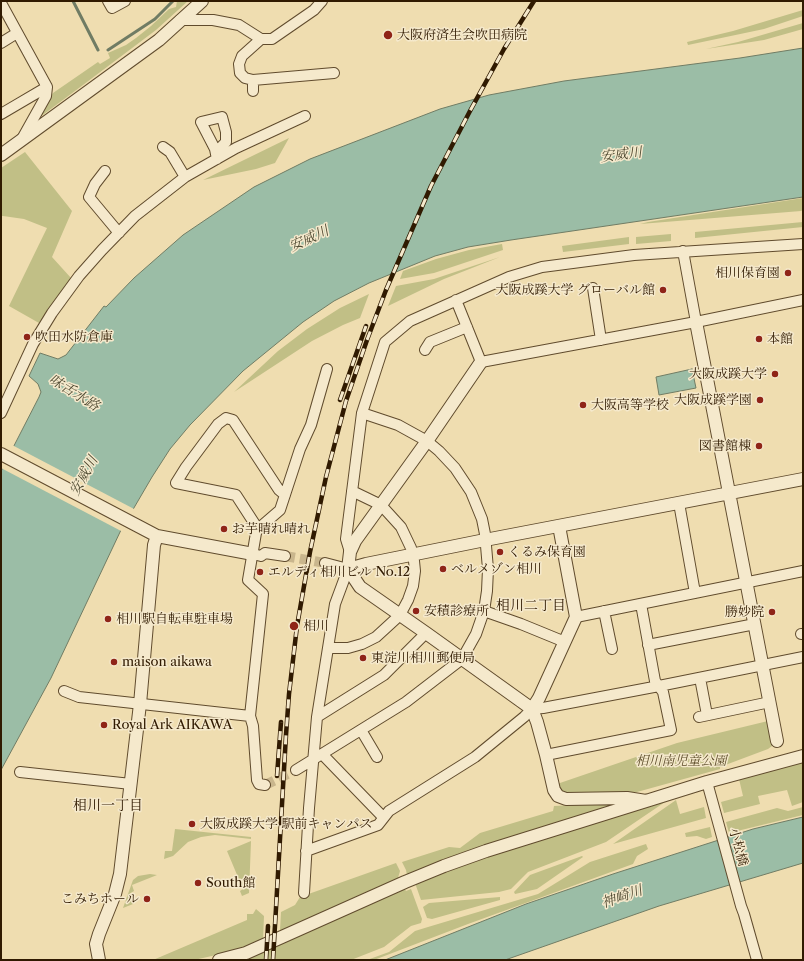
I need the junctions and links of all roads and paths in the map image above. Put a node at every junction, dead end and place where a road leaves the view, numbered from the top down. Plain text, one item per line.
1 (108, 1) edge
2 (125, 1) edge
3 (202, 1) edge
4 (322, 1) edge
5 (1, 3) edge
6 (180, 20) junction
7 (17, 33) junction
8 (261, 39) junction
9 (1, 43) edge
10 (334, 73) dead end
11 (47, 87) junction
12 (1, 114) edge
13 (305, 116) dead end
14 (22, 140) junction
15 (163, 147) dead end
16 (1, 154) edge
17 (105, 171) dead end
18 (185, 177) junction
19 (119, 233) junction
20 (803, 244) edge
21 (683, 251) junction
22 (593, 288) dead end
23 (456, 300) junction
24 (803, 300) edge
25 (696, 322) junction
26 (467, 327) junction
27 (601, 340) junction
28 (425, 350) dead end
29 (481, 362) junction
30 (327, 369) dead end
31 (1, 413) edge
32 (362, 413) junction
33 (427, 441) junction
34 (1, 454) edge
35 (803, 479) edge
36 (352, 491) junction
37 (730, 494) junction
38 (285, 495) junction
39 (679, 503) junction
40 (381, 505) junction
41 (559, 526) junction
42 (258, 529) junction
43 (157, 536) junction
44 (485, 540) junction
45 (350, 552) junction
46 (253, 554) junction
47 (413, 555) junction
48 (285, 556) tunnel mouth
49 (325, 563) tunnel mouth
50 (348, 569) junction
51 (803, 571) edge
52 (747, 582) junction
53 (695, 593) junction
54 (641, 604) junction
55 (484, 611) junction
56 (604, 611) junction
57 (400, 615) junction
58 (576, 617) junction
59 (755, 624) junction
60 (426, 633) junction
61 (565, 642) junction
62 (648, 645) junction
63 (328, 648) junction
64 (612, 649) dead end
65 (803, 657) edge
66 (462, 659) junction
67 (764, 665) junction
68 (700, 678) junction
69 (659, 686) junction
70 (64, 691) dead end
71 (770, 702) junction
72 (140, 704) junction
73 (532, 709) junction
74 (250, 716) junction
75 (317, 717) junction
76 (361, 730) junction
77 (777, 741) dead end
78 (322, 754) junction
79 (546, 755) junction
80 (803, 756) edge
81 (377, 757) dead end
82 (312, 761) junction
83 (296, 770) tunnel mouth
84 (20, 772) dead end
85 (132, 784) junction
86 (265, 785) dead end
87 (708, 788) junction
88 (646, 801) junction
89 (383, 817) junction
90 (306, 851) junction
91 (304, 893) dead end
92 (99, 960) edge
93 (219, 960) edge
94 (757, 960) edge

1 - 2 street
3 - 6 street
4 - 8 street
5 - 7 street
6 - 8 street
6 - 14 street
7 - 9 street
7 - 11 street
8 - 10 street
11 - 12 street
11 - 14 street
13 - 18 street
14 - 16 street
15 - 18 street
17 - 19 street
18 - 19 street
19 - 31 street
20 - 21 street
21 - 23 street
21 - 25 street
22 - 27 street
23 - 26 street
23 - 32 street
24 - 25 street
25 - 27 street
25 - 37 street
26 - 28 street
26 - 29 street
27 - 29 street
29 - 33 street
30 - 38 street
32 - 33 street
32 - 36 street
33 - 40 street
33 - 44 street
34 - 43 street
35 - 37 street
36 - 40 street
36 - 45 street
37 - 39 street
37 - 52 street
38 - 42 street
38 - 42 street
39 - 41 street
39 - 53 street
40 - 45 street
40 - 47 street
41 - 44 street
41 - 58 street
42 - 46 street
43 - 46 street
43 - 72 street
44 - 47 street
44 - 55 street
45 - 50 street
46 - 48 street
46 - 74 street
47 - 50 street
47 - 57 street
49 - 50 street
50 - 57 street
50 - 63 street
51 - 52 street
52 - 53 street
52 - 59 street
53 - 54 street
54 - 56 street
54 - 62 street
55 - 61 street
55 - 66 street
56 - 58 street
56 - 64 street
57 - 60 street
57 - 63 street
58 - 61 street
59 - 62 street
59 - 67 street
60 - 66 street
60 - 75 street
61 - 73 street
62 - 69 street
63 - 75 street
65 - 67 street
66 - 73 street
66 - 76 street
67 - 68 street
67 - 71 street
68 - 69 street
68 - 71 street
69 - 73 street
69 - 79 street
70 - 72 street
71 - 77 street
72 - 74 street
72 - 85 street
73 - 79 street
73 - 89 street
74 - 86 street
75 - 82 street
76 - 78 street
76 - 81 street
78 - 82 street
78 - 89 street
79 - 88 street
80 - 87 street
82 - 83 street
82 - 90 street
84 - 85 street
85 - 92 street
87 - 88 street
87 - 94 street, 小松橋
88 - 93 street
89 - 90 street
90 - 91 street

